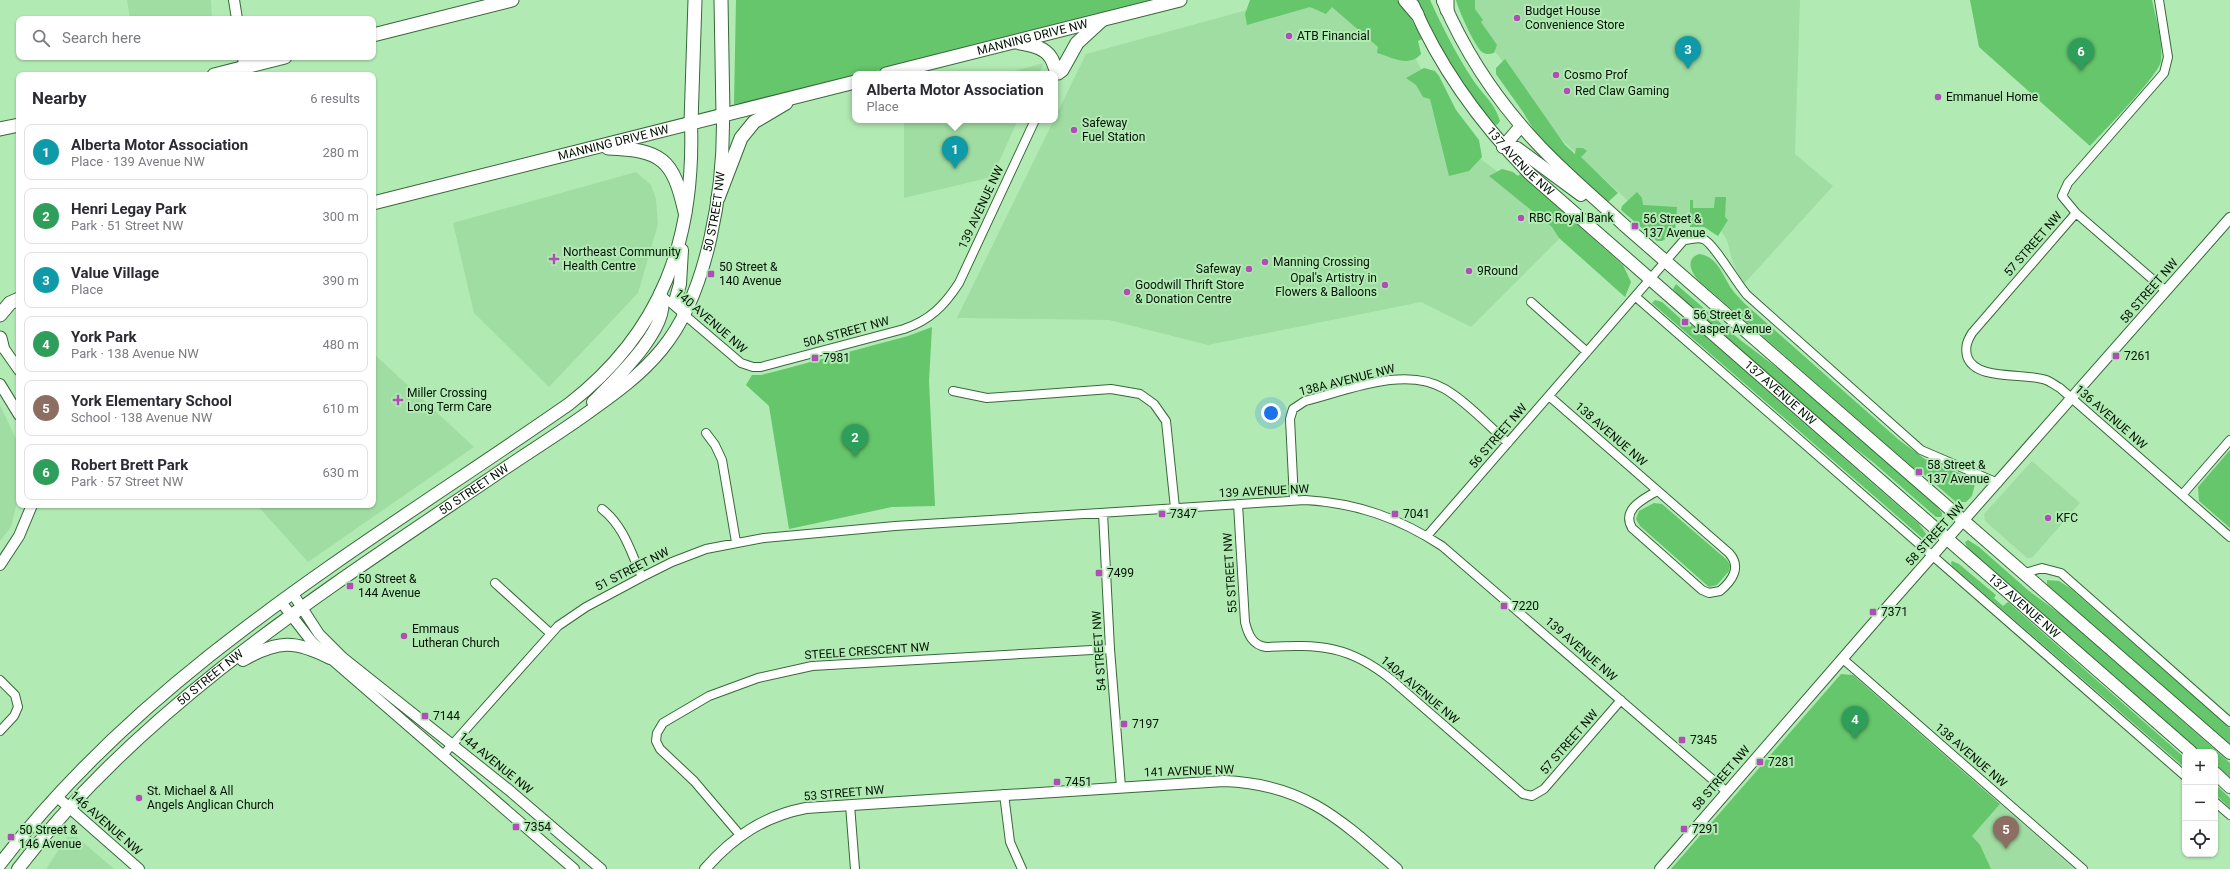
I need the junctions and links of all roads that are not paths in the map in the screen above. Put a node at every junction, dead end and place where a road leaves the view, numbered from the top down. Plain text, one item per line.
1 (234, 0) edge
2 (512, 0) edge
3 (694, 0) edge
4 (721, 0) edge
5 (1180, 0) edge
6 (1405, 0) edge
7 (1411, 0) edge
8 (2159, 0) edge
9 (496, 2) edge
10 (1445, 3) edge
11 (1417, 14) junction
12 (237, 16) edge
13 (1104, 19) junction
14 (376, 34) edge
15 (1014, 42) junction
16 (271, 60) edge
17 (244, 66) edge
18 (898, 71) edge
19 (1055, 71) edge
20 (224, 72) edge
21 (1058, 74) edge
22 (852, 83) edge
23 (797, 96) junction
24 (723, 115) junction
25 (691, 123) junction
26 (1034, 123) edge
27 (16, 126) edge
28 (1521, 126) junction
29 (0, 129) edge
30 (1503, 147) junction
31 (592, 148) junction
32 (718, 198) junction
33 (376, 202) edge
34 (2076, 213) junction
35 (685, 215) junction
36 (2230, 218) edge
37 (1624, 225) junction
38 (1667, 262) junction
39 (1651, 280) junction
40 (2166, 291) junction
41 (16, 294) edge
42 (660, 294) junction
43 (1636, 297) junction
44 (0, 298) edge
45 (16, 300) edge
46 (946, 302) joint
47 (1531, 302) dead end
48 (684, 314) junction
49 (0, 315) edge
50 (1, 342) edge
51 (1965, 347) joint
52 (1588, 352) junction
53 (16, 365) edge
54 (746, 366) joint
55 (0, 384) edge
56 (952, 391) dead end
57 (1549, 396) junction
58 (2072, 398) junction
59 (16, 410) edge
60 (584, 416) junction
61 (706, 433) dead end
62 (2230, 440) edge
63 (1508, 443) junction
64 (1998, 483) junction
65 (1657, 490) junction
66 (2182, 495) junction
67 (1294, 500) junction
68 (1238, 504) junction
69 (31, 508) edge
70 (1175, 508) junction
71 (602, 509) dead end
72 (1103, 513) junction
73 (1964, 521) junction
74 (895, 526) joint
75 (1427, 536) junction
76 (2230, 537) edge
77 (1947, 540) junction
78 (736, 542) junction
79 (1934, 555) junction
80 (0, 564) edge
81 (2025, 573) junction
82 (642, 577) junction
83 (496, 583) dead end
84 (292, 594) junction
85 (281, 602) junction
86 (302, 608) junction
87 (291, 616) junction
88 (550, 633) junction
89 (1251, 640) joint
90 (1110, 649) junction
91 (330, 658) junction
92 (1843, 659) junction
93 (212, 677) junction
94 (0, 680) edge
95 (1621, 700) junction
96 (2230, 722) edge
97 (0, 731) edge
98 (453, 744) junction
99 (2188, 749) edge
100 (2230, 753) edge
101 (443, 755) junction
102 (2182, 773) edge
103 (2218, 776) edge
104 (1121, 787) junction
105 (2230, 787) edge
106 (1727, 792) junction
107 (1004, 794) junction
108 (56, 796) junction
109 (1532, 796) joint
110 (850, 805) junction
111 (2218, 805) edge
112 (69, 809) junction
113 (2230, 815) edge
114 (740, 835) junction
115 (0, 864) edge
116 (18, 869) edge
117 (139, 869) edge
118 (574, 869) edge
119 (601, 869) edge
120 (705, 869) edge
121 (855, 869) edge
122 (1022, 869) edge
123 (1397, 869) edge
124 (1660, 869) edge
125 (2083, 869) edge

1 - 12 street
2 - 9 main road
3 - 25 main road, 50 STREET NW
4 - 24 main road, 50 STREET NW
5 - 13 main road, MANNING DRIVE NW
6 - 11 main road
7 - 11 main road, 137 AVENUE NW
8 - 34 street, 57 STREET NW
9 - 14 main road
10 - 28 main road, 137 AVENUE NW
11 - 30 main road, 137 AVENUE NW
13 - 15 main road, MANNING DRIVE NW
13 - 21 main road
15 - 18 main road, MANNING DRIVE NW
15 - 19 main road
16 - 17 main road
17 - 20 main road
22 - 23 main road, MANNING DRIVE NW
23 - 24 main road, MANNING DRIVE NW
23 - 32 main road
24 - 25 main road, MANNING DRIVE NW
24 - 32 main road, 50 STREET NW
25 - 31 main road, MANNING DRIVE NW
25 - 35 main road, 50 STREET NW
26 - 46 street, 139 AVENUE NW
27 - 29 main road
28 - 30 main road
28 - 37 main road, 137 AVENUE NW
30 - 37 main road
30 - 39 main road, 137 AVENUE NW
31 - 33 main road, MANNING DRIVE NW
31 - 35 main road
32 - 48 main road, 50 STREET NW
34 - 40 street
34 - 51 street, 57 STREET NW
35 - 42 main road, 50 STREET NW
35 - 48 main road
36 - 40 street, 58 STREET NW
37 - 38 main road, 137 AVENUE NW
38 - 39 street, 56 STREET NW
38 - 64 street
38 - 73 main road, 137 AVENUE NW
39 - 43 street, 56 STREET NW
39 - 77 main road, 137 AVENUE NW
40 - 58 street, 58 STREET NW
41 - 44 main road
42 - 48 street, 140 AVENUE NW
42 - 60 main road
42 - 84 main road, 50 STREET NW
43 - 52 street, 56 STREET NW
43 - 79 street, 137 AVENUE NW
45 - 49 main road
46 - 54 street, 50A STREET NW
47 - 52 street
48 - 54 street, 140 AVENUE NW
48 - 60 main road, 50 STREET NW
50 - 53 street
51 - 58 street, 136 AVENUE NW
52 - 57 street, 56 STREET NW
55 - 59 street
56 - 70 street
57 - 63 street, 56 STREET NW
57 - 65 street, 138 AVENUE NW
58 - 64 street, 58 STREET NW
58 - 66 street, 136 AVENUE NW
60 - 86 main road, 50 STREET NW
61 - 78 street
62 - 66 street
63 - 67 street, 138A AVENUE NW
63 - 75 street, 56 STREET NW
64 - 73 street, 58 STREET NW
65 - 65 street, 138 AVENUE NW
66 - 76 street, 136 AVENUE NW
67 - 68 street, 139 AVENUE NW
67 - 75 street, 139 AVENUE NW
68 - 70 street, 139 AVENUE NW
68 - 89 street, 55 STREET NW
69 - 80 street
70 - 72 street, 139 AVENUE NW
71 - 82 street
72 - 74 street, 139 AVENUE NW
72 - 90 street, 54 STREET NW
73 - 77 street, 58 STREET NW
73 - 81 main road, 137 AVENUE NW
74 - 78 street, 51 STREET NW
75 - 95 street, 139 AVENUE NW
77 - 79 street, 58 STREET NW
77 - 99 main road, 137 AVENUE NW
78 - 82 street, 51 STREET NW
79 - 92 street, 58 STREET NW
79 - 102 street, 137 AVENUE NW
81 - 96 street
81 - 100 main road, 137 AVENUE NW
82 - 88 street, 51 STREET NW
83 - 88 street
84 - 85 main road, 50 STREET NW
84 - 86 street, 144 AVENUE NW
85 - 87 street
85 - 108 main road, 50 STREET NW
86 - 87 main road, 50 STREET NW
86 - 98 street, 144 AVENUE NW
87 - 91 street
87 - 93 main road, 50 STREET NW
88 - 98 street, 51 STREET NW
89 - 109 street, 140A AVENUE NW
90 - 104 street, 54 STREET NW
90 - 114 street, STEELE CRESCENT NW
91 - 93 main road
91 - 101 street
92 - 106 street, 58 STREET NW
92 - 125 street, 138 AVENUE NW
93 - 112 main road, 50 STREET NW
94 - 97 street
95 - 106 street, 139 AVENUE NW
95 - 109 street, 57 STREET NW
98 - 101 street, 51 STREET NW
98 - 119 street, 144 AVENUE NW
101 - 118 street
103 - 105 main road
104 - 107 street, 141 AVENUE NW
104 - 123 street, 141 AVENUE NW
106 - 124 street, 58 STREET NW
107 - 110 street, 53 STREET NW
107 - 122 street
108 - 112 street, 146 AVENUE NW
108 - 115 main road, 50 STREET NW
110 - 114 street, 53 STREET NW
110 - 121 street
111 - 113 street
112 - 116 main road, 50 STREET NW
112 - 117 street, 146 AVENUE NW
114 - 120 street, 53 STREET NW

